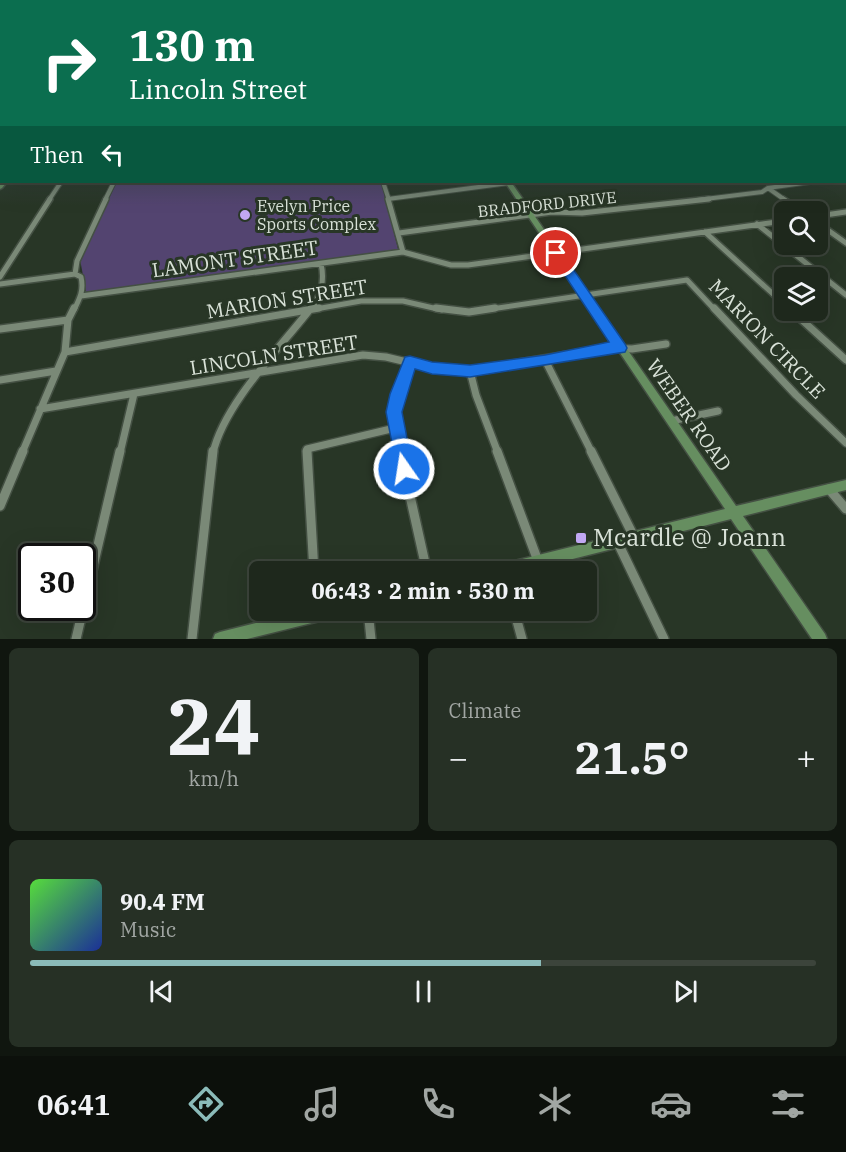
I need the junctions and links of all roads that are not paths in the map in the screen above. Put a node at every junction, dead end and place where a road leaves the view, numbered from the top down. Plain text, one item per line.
1 (60, 183) edge
2 (114, 183) edge
3 (383, 183) edge
4 (502, 183) edge
5 (510, 183) edge
6 (789, 183) edge
7 (768, 188) junction
8 (388, 199) junction
9 (786, 201) edge
10 (846, 212) edge
11 (828, 215) edge
12 (531, 216) junction
13 (774, 221) edge
14 (757, 224) junction
15 (828, 230) edge
16 (705, 232) junction
17 (399, 233) junction
18 (846, 243) edge
19 (403, 252) junction
20 (556, 253) junction
21 (321, 264) junction
22 (75, 274) junction
23 (0, 277) edge
24 (0, 284) edge
25 (774, 295) edge
26 (846, 295) edge
27 (81, 296) junction
28 (585, 296) junction
29 (308, 311) junction
30 (68, 320) junction
31 (803, 321) edge
32 (0, 329) edge
33 (666, 344) dead end
34 (620, 348) junction
35 (65, 352) junction
36 (545, 360) junction
37 (846, 360) edge
38 (410, 362) junction
39 (56, 371) junction
40 (470, 371) junction
41 (259, 374) junction
42 (0, 380) edge
43 (134, 394) junction
44 (40, 409) junction
45 (718, 411) dead end
46 (670, 421) junction
47 (395, 428) junction
48 (846, 443) edge
49 (846, 485) edge
50 (829, 489) junction
51 (0, 506) edge
52 (846, 509) edge
53 (735, 512) junction
54 (634, 537) junction
55 (617, 541) junction
56 (313, 561) edge
57 (425, 561) edge
58 (538, 561) joint
59 (287, 621) edge
60 (369, 621) edge
61 (517, 621) edge
62 (75, 639) edge
63 (192, 639) edge
64 (223, 639) edge
65 (371, 639) edge
66 (522, 639) edge
67 (664, 639) edge
68 (820, 639) edge

1 - 23 street
2 - 22 street
3 - 8 street
4 - 8 street
5 - 12 main road, WEBER ROAD
6 - 7 street, BRADFORD DRIVE
7 - 9 street
7 - 12 street, BRADFORD DRIVE
8 - 17 street
10 - 11 street
12 - 17 street, BRADFORD DRIVE
12 - 20 main road, WEBER ROAD
13 - 14 street, LAMONT STREET
14 - 16 street, LAMONT STREET
14 - 26 street
15 - 18 street
16 - 20 street, LAMONT STREET
16 - 25 street
17 - 19 street
19 - 20 street, LAMONT STREET
19 - 21 street, LAMONT STREET
20 - 28 main road, WEBER ROAD
21 - 27 street, LAMONT STREET
21 - 29 street
22 - 24 street
22 - 27 street
27 - 30 street
28 - 29 street, MARION STREET
28 - 34 main road, WEBER ROAD
28 - 48 street, MARION CIRCLE
29 - 35 street, MARION STREET
29 - 41 street
30 - 32 street
30 - 35 street
31 - 37 street
33 - 34 street, LINCOLN STREET
34 - 36 street, LINCOLN STREET
34 - 46 main road, WEBER ROAD
35 - 39 street
36 - 40 street, LINCOLN STREET
36 - 54 street
38 - 40 street, LINCOLN STREET
38 - 41 street, LINCOLN STREET
38 - 47 street
39 - 42 street
39 - 44 street
40 - 58 street
41 - 43 street, LINCOLN STREET
41 - 63 street
43 - 44 street, LINCOLN STREET
43 - 62 street
44 - 51 street
45 - 46 street
46 - 53 main road, WEBER ROAD
47 - 56 street
47 - 57 street
49 - 50 main road
50 - 52 street
50 - 53 main road
53 - 54 main road
53 - 68 main road, WEBER ROAD
54 - 55 main road
55 - 58 main road
55 - 67 street
59 - 64 main road
60 - 65 street
61 - 66 street

